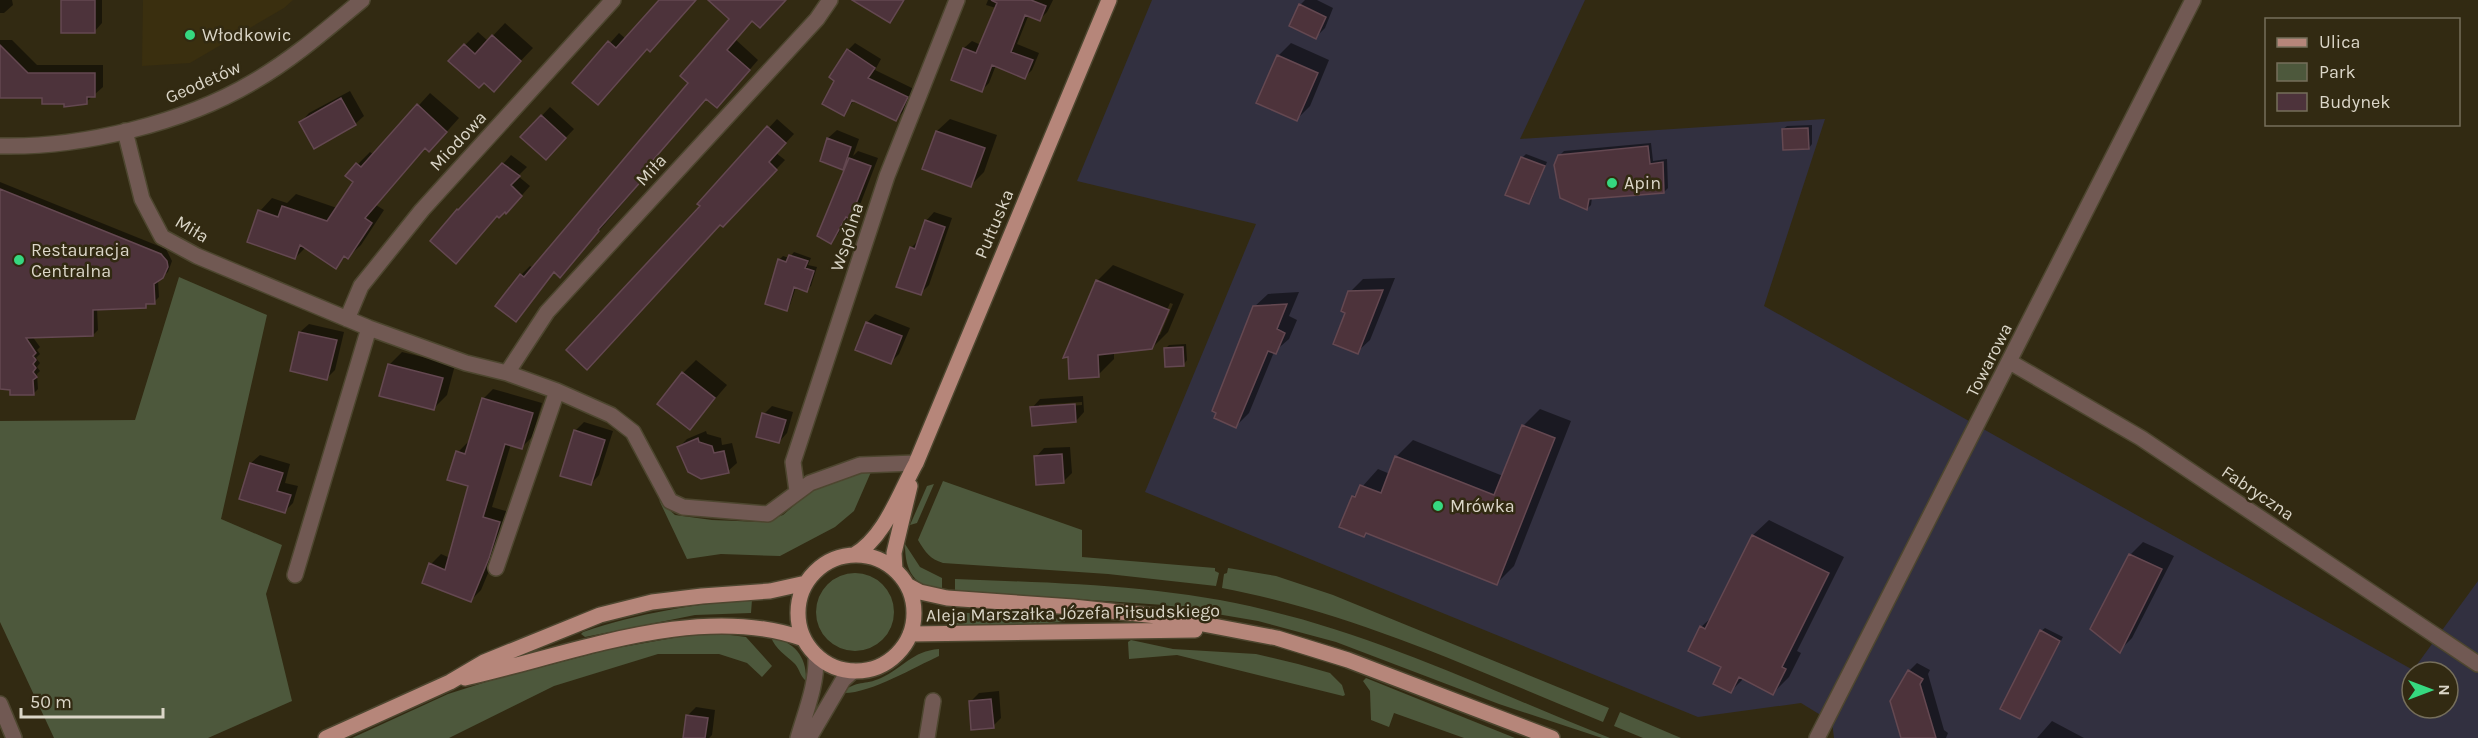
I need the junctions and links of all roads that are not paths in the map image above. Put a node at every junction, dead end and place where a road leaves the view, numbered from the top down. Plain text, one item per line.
1 (362, 0) edge
2 (613, 0) edge
3 (830, 0) edge
4 (957, 0) edge
5 (1109, 0) edge
6 (2193, 0) edge
7 (125, 131) junction
8 (0, 146) edge
9 (347, 319) junction
10 (369, 328) junction
11 (2010, 362) junction
12 (507, 373) junction
13 (557, 391) junction
14 (916, 463) junction
15 (797, 491) junction
16 (854, 555) junction
17 (496, 568) dead end
18 (896, 570) junction
19 (295, 575) dead end
20 (807, 583) junction
21 (907, 585) junction
22 (1236, 630) junction
23 (910, 634) junction
24 (804, 639) junction
25 (816, 655) junction
26 (2478, 664) edge
27 (853, 671) junction
28 (450, 682) junction
29 (933, 701) dead end
30 (0, 704) edge
31 (14, 738) edge
32 (326, 738) edge
33 (798, 738) edge
34 (809, 738) edge
35 (927, 738) edge
36 (1552, 738) edge
37 (1817, 738) edge

1 - 7 street, Geodetów
2 - 9 street, Miodowa
3 - 12 street, Miła
4 - 15 street, Wspólna
5 - 14 main road, Pułtuska
6 - 11 street, Towarowa
7 - 8 street, Geodetów
7 - 9 street, Miła
9 - 10 street, Miła
10 - 12 street, Miła
10 - 19 street
11 - 26 street, Fabryczna
11 - 37 street, Towarowa
12 - 13 street, Miła
13 - 15 street, Miła
13 - 17 street
14 - 15 street, Miła
14 - 16 main road, Pułtuska
14 - 18 main road, Pułtuska
16 - 18 main road
16 - 20 main road
18 - 21 main road
20 - 24 main road
20 - 28 main road
21 - 22 main road, Aleja Marszałka Józefa Piłsudskiego
21 - 23 main road
22 - 23 main road, Aleja Marszałka Józefa Piłsudskiego
22 - 36 main road, Aleja Marszałka Józefa Piłsudskiego
23 - 27 main road
24 - 25 main road
24 - 28 main road
25 - 27 main road
25 - 33 street
27 - 34 street
28 - 32 main road
29 - 35 street
30 - 31 street

